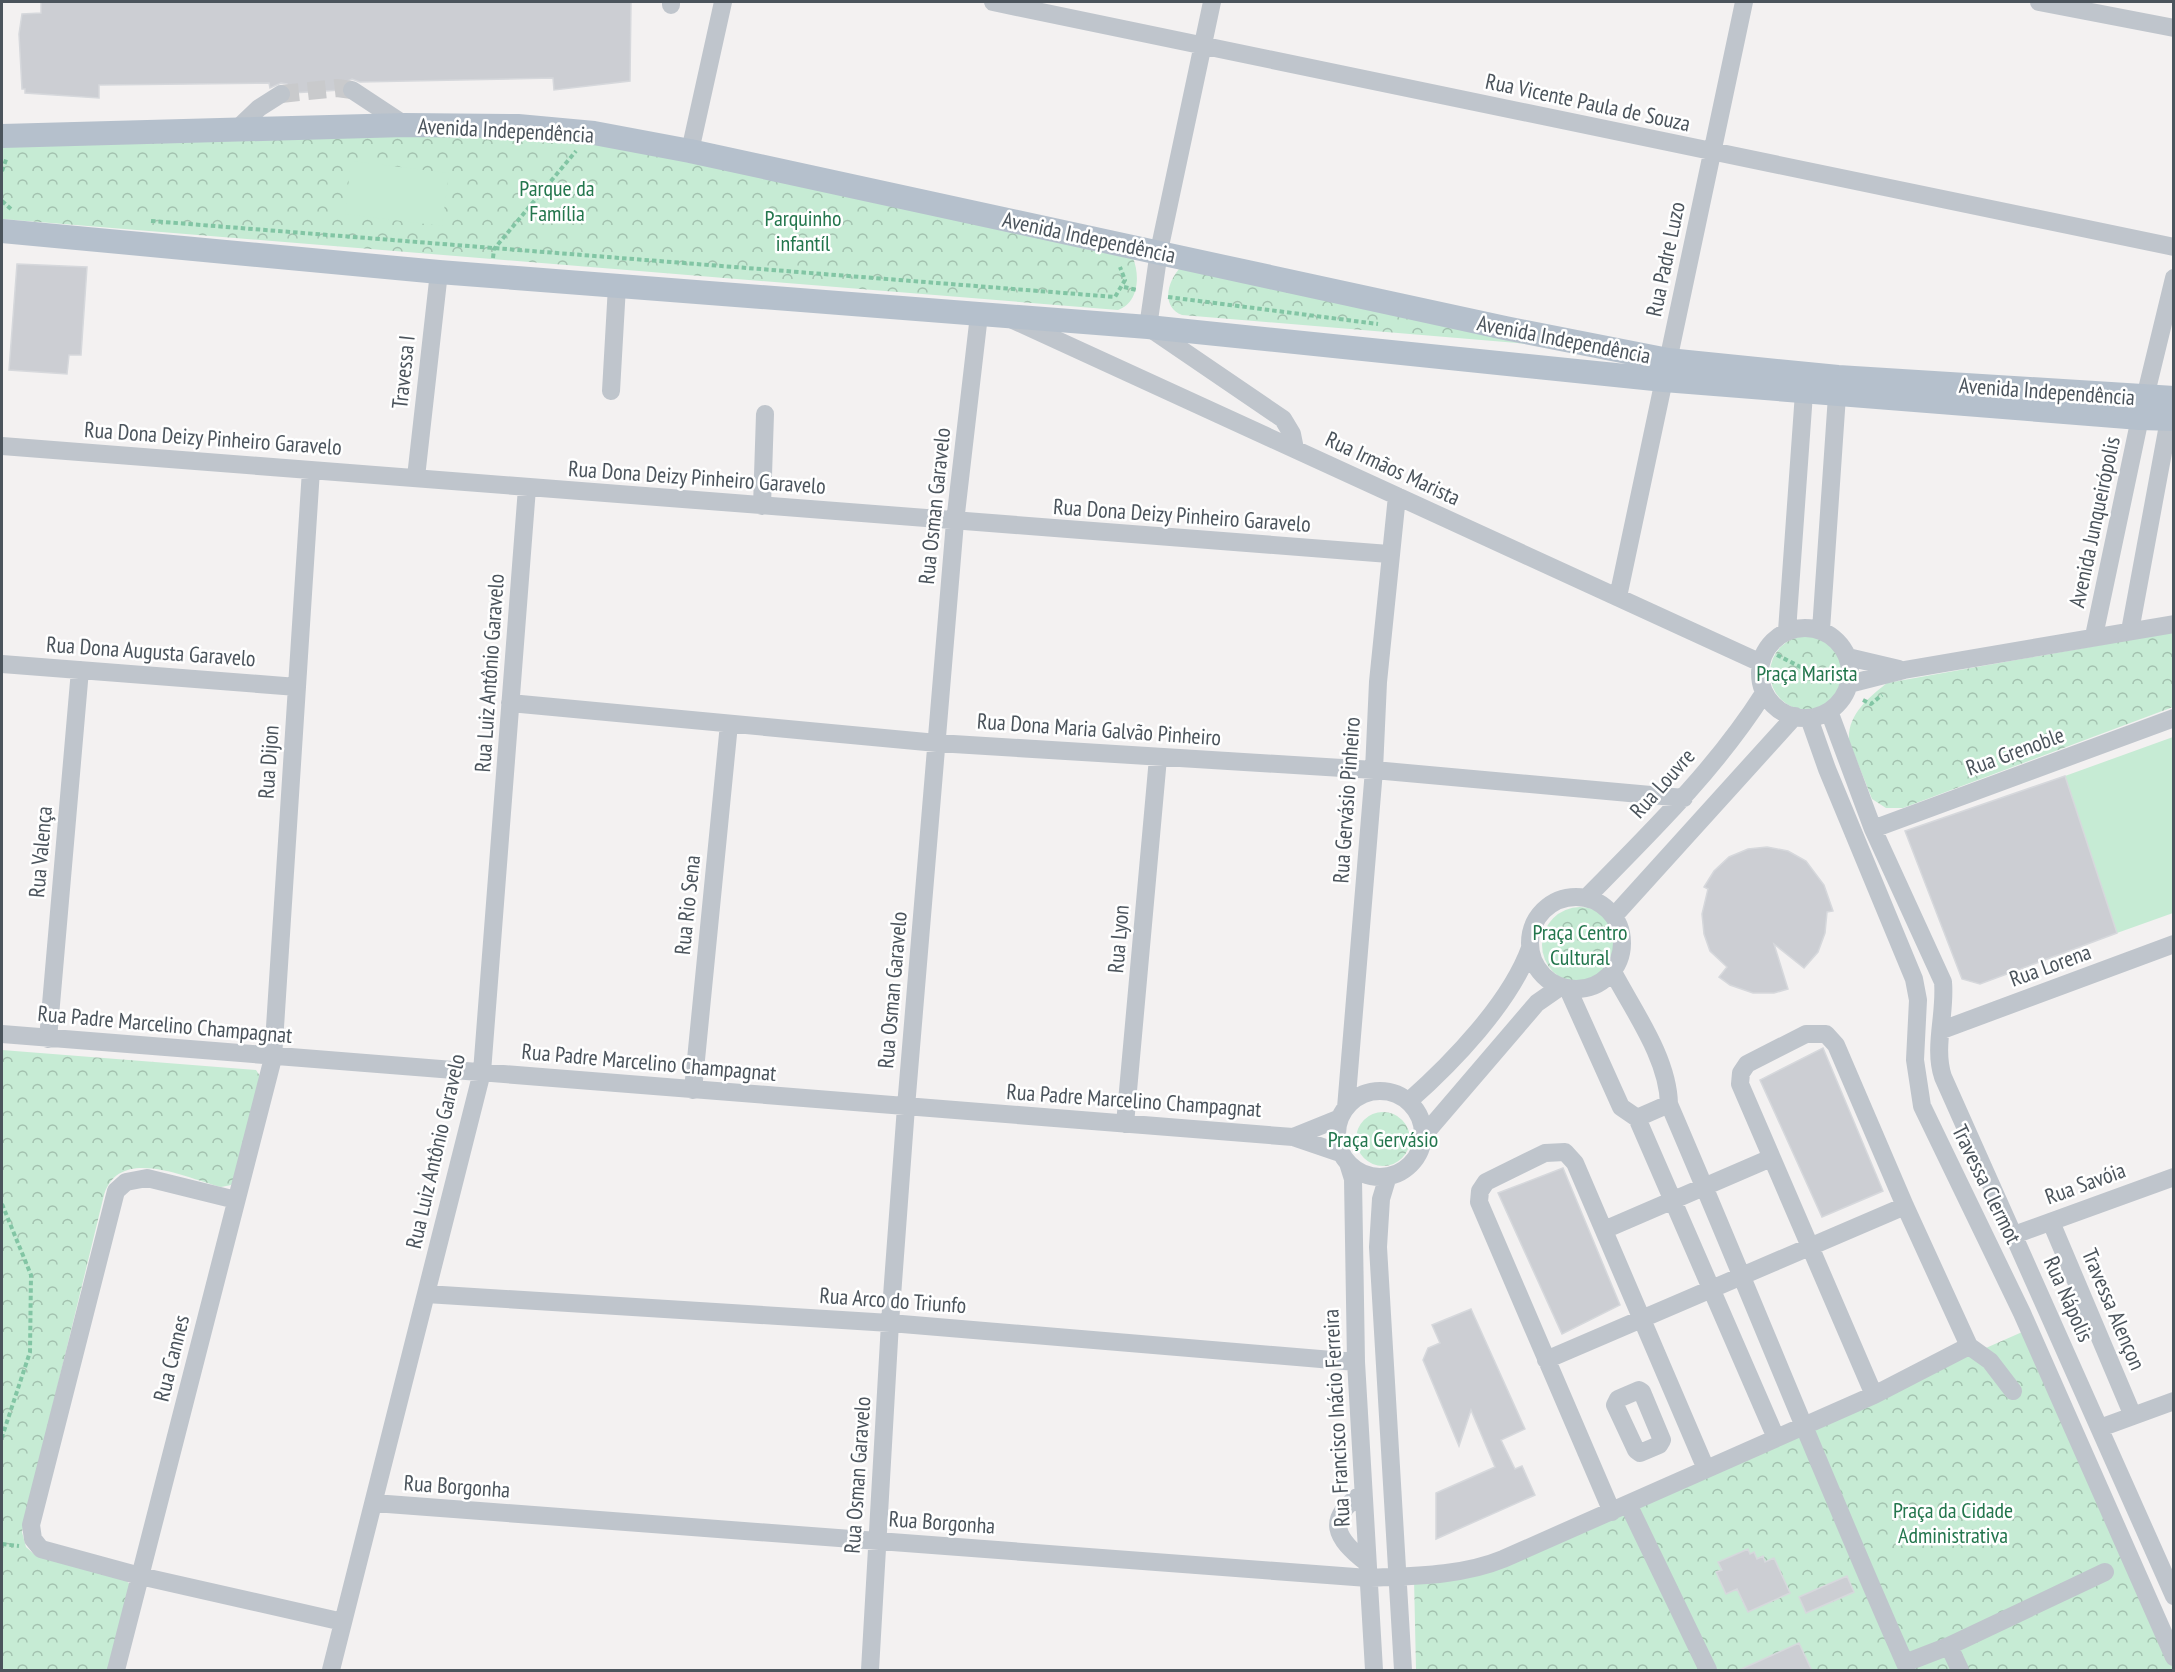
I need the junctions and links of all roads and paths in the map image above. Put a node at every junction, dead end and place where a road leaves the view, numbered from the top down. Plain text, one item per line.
1 (723, 2) edge
2 (993, 2) edge
3 (1212, 2) edge
4 (1744, 2) edge
5 (2039, 2) edge
6 (2174, 28) edge
7 (1203, 45) junction
8 (352, 90) tunnel mouth
9 (281, 93) tunnel mouth
10 (405, 125) junction
11 (237, 129) junction
12 (7, 146) edge
13 (566, 148) dead end
14 (690, 151) junction
15 (1712, 153) junction
16 (2, 171) edge
17 (2, 201) edge
18 (20, 210) dead end
19 (148, 221) dead end
20 (2, 231) edge
21 (2174, 247) edge
22 (494, 249) junction
23 (1159, 251) junction
24 (1117, 265) dead end
25 (439, 272) junction
26 (491, 276) junction
27 (2174, 278) edge
28 (617, 286) junction
29 (1124, 287) junction
30 (1152, 294) junction
31 (980, 315) junction
32 (1005, 316) junction
33 (1389, 325) dead end
34 (1148, 327) junction
35 (1666, 370) junction
36 (1805, 383) junction
37 (1837, 386) junction
38 (611, 391) dead end
39 (2173, 406) edge
40 (2143, 408) junction
41 (765, 414) dead end
42 (2, 446) edge
43 (1295, 449) junction
44 (311, 470) junction
45 (416, 477) junction
46 (527, 488) junction
47 (1397, 496) junction
48 (762, 506) junction
49 (955, 522) junction
50 (1389, 554) junction
51 (1618, 597) junction
52 (2174, 624) edge
53 (1821, 630) junction
54 (1787, 631) junction
55 (2130, 631) junction
56 (2094, 636) junction
57 (1848, 657) junction
58 (1761, 663) junction
59 (2, 664) edge
60 (80, 670) junction
61 (1904, 670) junction
62 (1849, 684) junction
63 (297, 687) junction
64 (1764, 693) junction
65 (510, 703) junction
66 (1829, 711) junction
67 (1802, 717) junction
68 (2174, 718) edge
69 (729, 724) junction
70 (936, 743) junction
71 (1158, 758) junction
72 (1374, 770) junction
73 (1684, 798) junction
74 (1873, 829) junction
75 (1586, 898) junction
76 (1614, 916) junction
77 (2174, 944) edge
78 (1530, 948) junction
79 (1613, 972) junction
80 (1564, 988) junction
81 (1942, 1030) junction
82 (2, 1034) edge
83 (48, 1039) junction
84 (273, 1058) junction
85 (482, 1072) junction
86 (693, 1090) junction
87 (1409, 1101) junction
88 (1669, 1104) junction
89 (906, 1107) junction
90 (1343, 1113) junction
91 (1637, 1118) junction
92 (1125, 1124) junction
93 (1424, 1135) junction
94 (1293, 1137) junction
95 (1344, 1158) junction
96 (1771, 1158) junction
97 (1388, 1176) junction
98 (2174, 1177) edge
99 (1705, 1187) junction
100 (236, 1200) junction
101 (1673, 1200) junction
102 (2, 1204) edge
103 (1905, 1206) junction
104 (2051, 1222) junction
105 (1604, 1230) junction
106 (2014, 1235) junction
107 (1810, 1247) junction
108 (1743, 1276) junction
109 (1712, 1289) junction
110 (426, 1294) junction
111 (1642, 1320) junction
112 (890, 1323) junction
113 (1969, 1346) junction
114 (1546, 1360) junction
115 (1356, 1362) junction
116 (2013, 1391) dead end
117 (1874, 1395) junction
118 (2174, 1401) edge
119 (1678, 1403) junction
120 (1652, 1414) dead end
121 (2133, 1416) junction
122 (1802, 1426) junction
123 (2100, 1428) junction
124 (2, 1437) edge
125 (1776, 1438) junction
126 (1706, 1469) junction
127 (1363, 1493) junction
128 (374, 1503) junction
129 (1620, 1508) junction
130 (876, 1541) junction
131 (1368, 1571) junction
132 (2105, 1572) dead end
133 (140, 1576) junction
134 (1398, 1577) junction
135 (2174, 1596) edge
136 (343, 1622) junction
137 (2168, 1628) edge
138 (1949, 1646) junction
139 (2174, 1657) edge
140 (1906, 1667) edge
141 (116, 1671) edge
142 (331, 1671) edge
143 (870, 1671) edge
144 (1374, 1671) edge
145 (1403, 1671) edge
146 (1708, 1671) edge
147 (1960, 1671) edge

1 - 14 street
2 - 7 street, Rua Vicente Paula de Souza
3 - 7 street
4 - 15 street, Rua Padre Luzo
5 - 6 street
7 - 15 street, Rua Vicente Paula de Souza
7 - 23 street
8 - 10 street
9 - 11 street
10 - 11 main road, Avenida Independência
10 - 14 main road, Avenida Independência
11 - 12 main road, Avenida Independência
12 - 16 path
13 - 22 path
14 - 23 main road, Avenida Independência
15 - 21 street, Rua Vicente Paula de Souza
15 - 35 street, Rua Padre Luzo
17 - 18 path
19 - 22 path
20 - 25 main road, Avenida Independência
22 - 26 path
22 - 29 path
23 - 30 street
23 - 35 main road, Avenida Independência
24 - 29 path
25 - 26 main road, Avenida Independência
25 - 45 street, Travessa I
26 - 28 main road, Avenida Independência
27 - 40 street, Avenida Junqueirópolis
28 - 31 main road, Avenida Independência
28 - 38 street
29 - 30 path
30 - 33 path
30 - 34 street
31 - 32 main road, Avenida Independência
31 - 49 street, Rua Osman Garavelo
32 - 34 main road, Avenida Independência
32 - 43 street, Rua Irmãos Marista
34 - 35 main road, Avenida Independência
34 - 43 street
35 - 36 main road, Avenida Independência
35 - 51 street, Rua Padre Luzo
36 - 37 main road, Avenida Independência
36 - 54 street
37 - 40 main road, Avenida Independência
37 - 53 street
39 - 40 main road, Avenida Independência
39 - 55 street
40 - 56 street, Avenida Junqueirópolis
41 - 48 street
42 - 44 street, Rua Dona Deizy Pinheiro Garavelo
43 - 47 street, Rua Irmãos Marista
44 - 45 street, Rua Dona Deizy Pinheiro Garavelo
44 - 63 street, Rua Dijon
45 - 46 street, Rua Dona Deizy Pinheiro Garavelo
46 - 48 street, Rua Dona Deizy Pinheiro Garavelo
46 - 65 street, Rua Luiz Antônio Garavelo
47 - 50 street, Rua Gervásio Pinheiro
47 - 51 street, Rua Irmãos Marista
48 - 49 street, Rua Dona Deizy Pinheiro Garavelo
49 - 50 street, Rua Dona Deizy Pinheiro Garavelo
49 - 70 street, Rua Osman Garavelo
50 - 72 street, Rua Gervásio Pinheiro
51 - 58 street, Rua Irmãos Marista
52 - 55 street
53 - 54 street
53 - 57 street
54 - 58 street
55 - 56 street
56 - 61 street
57 - 61 street
57 - 62 street
58 - 64 street
59 - 60 street, Rua Dona Augusta Garavelo
60 - 63 street, Rua Dona Augusta Garavelo
60 - 83 street, Rua Valença
61 - 62 street
62 - 66 street
63 - 84 street, Rua Dijon
64 - 67 street
64 - 73 street, Rua Louvre
65 - 69 street, Rua Dona Maria Galvão Pinheiro
65 - 85 street, Rua Luiz Antônio Garavelo
66 - 67 street
66 - 74 street
67 - 76 street
67 - 137 street, Travessa Clermot
68 - 74 street, Rua Grenoble
69 - 70 street, Rua Dona Maria Galvão Pinheiro
69 - 86 street, Rua Rio Sena
70 - 71 street, Rua Dona Maria Galvão Pinheiro
70 - 89 street, Rua Osman Garavelo
71 - 72 street, Rua Dona Maria Galvão Pinheiro
71 - 92 street, Rua Lyon
72 - 73 street, Rua Dona Maria Galvão Pinheiro
72 - 90 street, Rua Gervásio Pinheiro
73 - 75 street, Rua Louvre
74 - 81 street, Rua Nápolis
75 - 76 street
75 - 78 street
76 - 79 street
77 - 81 street, Rua Lorena
78 - 80 street
78 - 87 street
79 - 80 street
79 - 88 street
80 - 91 street
80 - 93 street
81 - 106 street, Rua Nápolis
82 - 83 street, Rua Padre Marcelino Champagnat
83 - 84 street, Rua Padre Marcelino Champagnat
84 - 85 street, Rua Padre Marcelino Champagnat
84 - 100 street, Rua Cannes
85 - 86 street, Rua Padre Marcelino Champagnat
85 - 110 street, Rua Luiz Antônio Garavelo
86 - 89 street, Rua Padre Marcelino Champagnat
87 - 90 street
87 - 93 street
88 - 91 street
88 - 99 street
89 - 92 street, Rua Padre Marcelino Champagnat
89 - 112 street, Rua Osman Garavelo
90 - 94 street, Rua Padre Marcelino Champagnat
90 - 95 street
91 - 101 street
92 - 94 street, Rua Padre Marcelino Champagnat
93 - 97 street
94 - 95 street, Rua Padre Marcelino Champagnat
95 - 97 street
95 - 115 street, Rua Francisco Inácio Ferreira
96 - 99 street
96 - 103 street
96 - 107 street
97 - 134 street
98 - 104 street, Rua Savóia
99 - 101 street
99 - 108 street
100 - 133 street, Rua Cannes
100 - 133 street
101 - 105 street
101 - 109 street
102 - 124 path
103 - 107 street
103 - 113 street
104 - 106 street, Rua Savóia
104 - 121 street, Travessa Alençon
105 - 111 street
105 - 114 street
106 - 123 street, Rua Nápolis
107 - 108 street
107 - 117 street
108 - 109 street
108 - 122 street
109 - 111 street
109 - 125 street
110 - 112 street, Rua Arco do Triunfo
110 - 128 street, Rua Luiz Antônio Garavelo
111 - 114 street
111 - 119 street
112 - 115 street, Rua Arco do Triunfo
112 - 130 street, Rua Osman Garavelo
113 - 116 street
113 - 117 street, Rua Borgonha
114 - 129 street
115 - 127 street, Rua Francisco Inácio Ferreira
117 - 122 street, Rua Borgonha
118 - 121 street
119 - 120 street
119 - 126 street
121 - 123 street
122 - 125 street, Rua Borgonha
122 - 140 street
123 - 135 street, Rua Nápolis
125 - 126 street, Rua Borgonha
126 - 129 street, Rua Borgonha
127 - 131 street, Rua Francisco Inácio Ferreira
127 - 131 street
128 - 130 street, Rua Borgonha
128 - 136 street, Rua Luiz Antônio Garavelo
129 - 134 street, Rua Borgonha
129 - 146 street
130 - 131 street, Rua Borgonha
130 - 143 street, Rua Osman Garavelo
131 - 134 street, Rua Borgonha
131 - 144 street, Rua Francisco Inácio Ferreira
132 - 138 street
133 - 136 street
133 - 141 street, Rua Cannes
134 - 145 street
136 - 142 street, Rua Luiz Antônio Garavelo
137 - 139 street, Travessa Clermot
138 - 140 street
138 - 147 street

